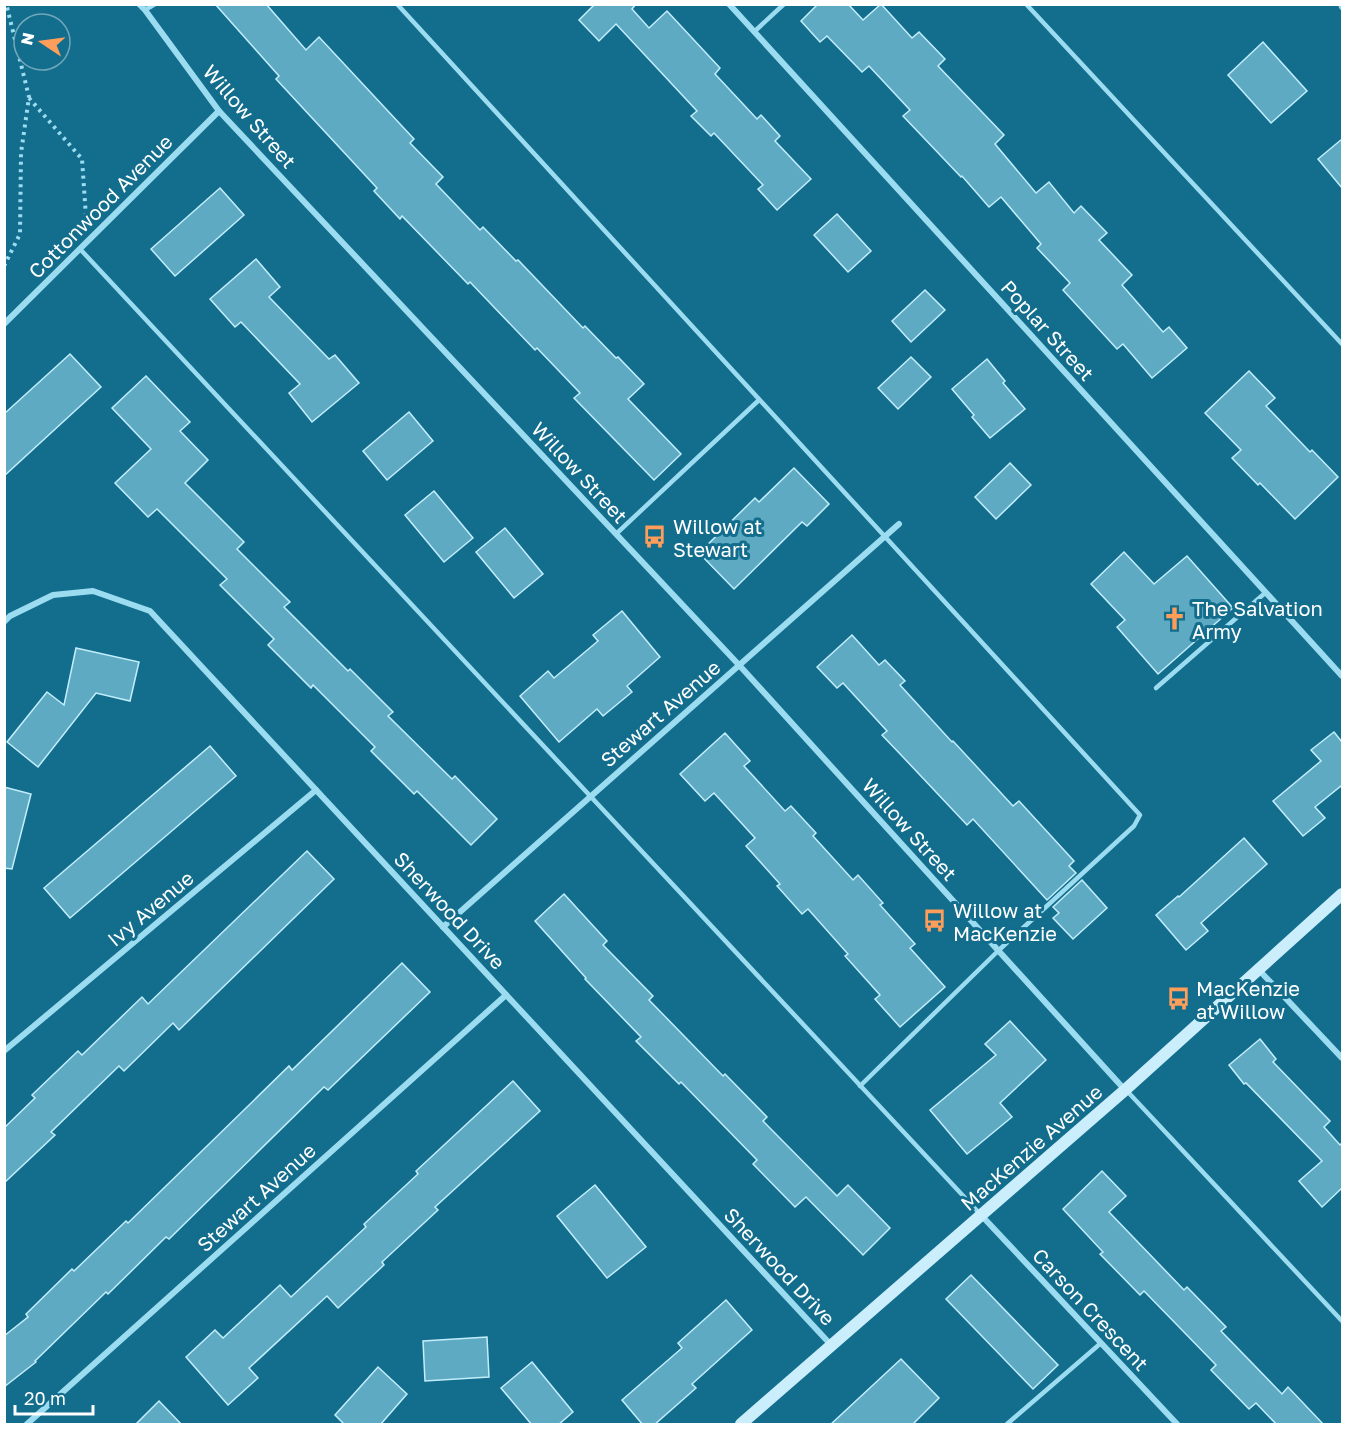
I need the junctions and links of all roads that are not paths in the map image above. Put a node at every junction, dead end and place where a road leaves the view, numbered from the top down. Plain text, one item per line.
1 (139, 4) edge
2 (156, 4) edge
3 (398, 4) edge
4 (729, 4) edge
5 (784, 4) edge
6 (1026, 4) edge
7 (145, 10) junction
8 (754, 32) junction
9 (219, 111) junction
10 (80, 249) junction
11 (4, 324) edge
12 (1342, 344) edge
13 (759, 400) junction
14 (899, 524) dead end
15 (616, 534) junction
16 (884, 537) junction
17 (1265, 593) junction
18 (4, 622) edge
19 (739, 665) junction
20 (1342, 676) edge
21 (1156, 688) dead end
22 (316, 790) junction
23 (591, 796) junction
24 (1342, 894) edge
25 (443, 927) junction
26 (999, 950) junction
27 (1259, 970) junction
28 (506, 995) junction
29 (4, 1051) edge
30 (1342, 1058) edge
31 (860, 1086) junction
32 (1125, 1090) junction
33 (981, 1215) junction
34 (1342, 1321) edge
35 (1101, 1343) junction
36 (832, 1346) junction
37 (27, 1425) edge
38 (741, 1425) edge
39 (1007, 1425) edge
40 (1178, 1425) edge

1 - 7 street, Willow Street
2 - 7 lane
3 - 13 lane
4 - 8 street, Poplar Street
5 - 8 lane
6 - 12 lane
7 - 9 street, Willow Street
8 - 17 street, Poplar Street
9 - 10 street, Cottonwood Avenue
9 - 15 street, Willow Street
10 - 11 street, Cottonwood Avenue
10 - 23 lane
13 - 15 lane
13 - 16 lane
14 - 16 street, Stewart Avenue
15 - 19 street, Willow Street
16 - 19 street, Stewart Avenue
16 - 26 lane
17 - 20 street, Poplar Street
17 - 21 lane
18 - 22 street, Sherwood Drive
19 - 23 street, Stewart Avenue
19 - 26 street, Willow Street
22 - 25 street, Sherwood Drive
22 - 29 street, Ivy Avenue
23 - 25 street, Stewart Avenue
23 - 31 lane
24 - 27 street, MacKenzie Avenue
25 - 28 street, Sherwood Drive
26 - 31 lane
26 - 32 street, Willow Street
27 - 30 street
27 - 32 street, MacKenzie Avenue
28 - 36 street, Sherwood Drive
28 - 37 street, Stewart Avenue
31 - 33 lane
32 - 33 street, MacKenzie Avenue
32 - 34 lane
33 - 35 street, Carson Crescent
33 - 36 street, MacKenzie Avenue
35 - 39 lane
35 - 40 street, Carson Crescent
36 - 38 street, MacKenzie Avenue

